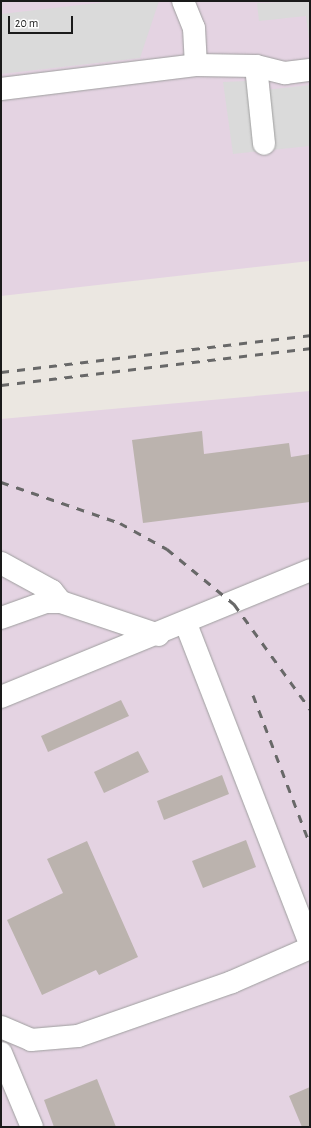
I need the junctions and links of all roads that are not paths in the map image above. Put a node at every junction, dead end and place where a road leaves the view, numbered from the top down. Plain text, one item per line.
1 (183, 1) edge
2 (196, 65) junction
3 (256, 66) junction
4 (310, 70) edge
5 (1, 88) edge
6 (264, 144) dead end
7 (1, 562) edge
8 (310, 570) edge
9 (61, 602) junction
10 (1, 618) edge
11 (186, 624) junction
12 (159, 635) junction
13 (1, 698) edge
14 (310, 943) edge
15 (310, 948) edge
16 (1, 1027) edge
17 (1, 1053) edge
18 (32, 1127) edge

1 - 2 lane
2 - 3 lane
2 - 5 lane
3 - 4 lane
3 - 6 lane
7 - 9 lane
8 - 11 lane
9 - 10 lane
9 - 12 lane
11 - 12 lane
11 - 14 lane
12 - 13 lane
15 - 16 lane
17 - 18 lane

